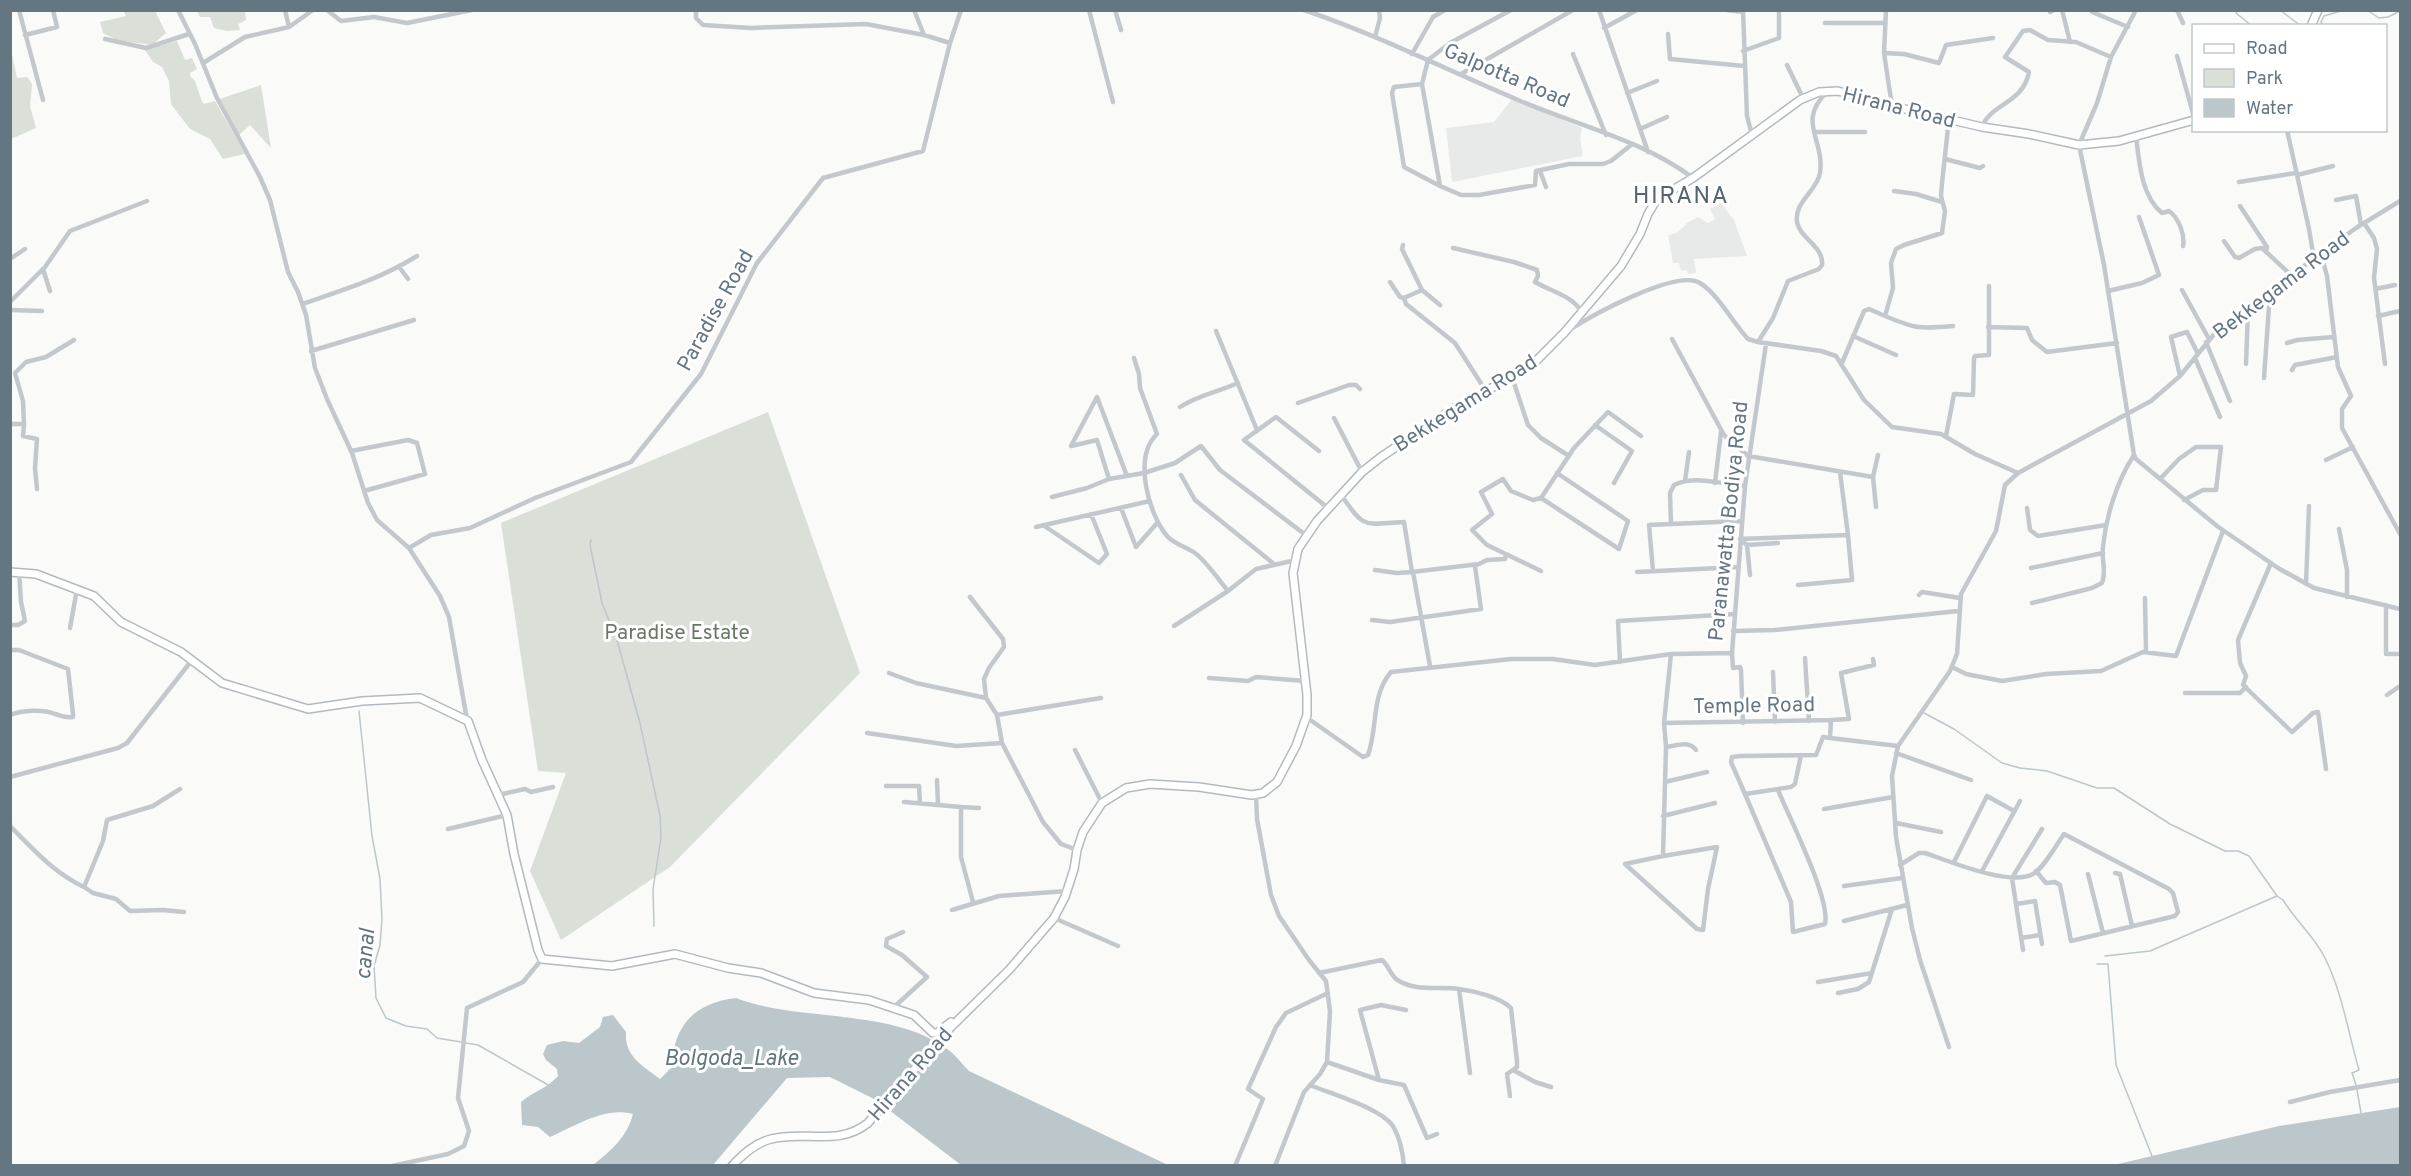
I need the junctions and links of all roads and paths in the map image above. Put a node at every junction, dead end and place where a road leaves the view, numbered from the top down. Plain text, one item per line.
1 (19, 10) edge
2 (53, 10) edge
3 (178, 10) edge
4 (285, 10) edge
5 (313, 10) edge
6 (327, 10) edge
7 (472, 10) edge
8 (696, 10) edge
9 (914, 10) edge
10 (961, 10) edge
11 (1089, 10) edge
12 (1115, 10) edge
13 (1304, 10) edge
14 (1378, 10) edge
15 (1445, 10) edge
16 (1511, 10) edge
17 (1573, 10) edge
18 (1599, 10) edge
19 (1637, 10) edge
20 (1727, 10) edge
21 (1779, 10) edge
22 (1887, 10) edge
23 (2062, 10) edge
24 (2136, 10) edge
25 (2177, 10) edge
26 (2318, 10) edge
27 (1743, 11) edge
28 (1312, 12) edge
29 (2092, 12) dead end
30 (1825, 23) dead end
31 (1885, 23) junction
32 (2183, 24) dead end
33 (2312, 24) edge
34 (289, 27) junction
35 (2128, 27) junction
36 (1605, 28) junction
37 (1121, 30) dead end
38 (189, 34) junction
39 (1668, 34) dead end
40 (924, 35) junction
41 (25, 36) junction
42 (1375, 37) junction
43 (1993, 38) dead end
44 (105, 39) dead end
45 (2070, 42) junction
46 (950, 43) junction
47 (1743, 51) junction
48 (1884, 53) junction
49 (1413, 54) junction
50 (1573, 54) dead end
51 (1999, 54) dead end
52 (2177, 56) dead end
53 (2005, 57) junction
54 (2111, 57) junction
55 (1428, 60) junction
56 (203, 63) junction
57 (1787, 65) dead end
58 (1744, 66) junction
59 (1461, 74) junction
60 (1657, 81) dead end
61 (1422, 84) junction
62 (1827, 92) junction
63 (1627, 93) junction
64 (1803, 98) junction
65 (43, 100) dead end
66 (1113, 102) dead end
67 (1892, 106) junction
68 (2192, 114) edge
69 (1667, 117) dead end
70 (2192, 118) edge
71 (1949, 119) junction
72 (1982, 127) junction
73 (1640, 129) junction
74 (1814, 132) junction
75 (1865, 132) dead end
76 (2287, 132) edge
77 (1606, 135) junction
78 (1752, 135) junction
79 (2136, 136) junction
80 (1631, 145) junction
81 (2079, 145) junction
82 (1648, 152) junction
83 (1945, 159) junction
84 (1983, 166) dead end
85 (2333, 166) dead end
86 (1540, 171) junction
87 (2297, 174) junction
88 (1693, 178) junction
89 (2239, 182) dead end
90 (1440, 186) junction
91 (1546, 187) dead end
92 (1894, 191) dead end
93 (2336, 200) dead end
94 (147, 201) dead end
95 (1942, 201) junction
96 (2400, 201) edge
97 (2240, 206) dead end
98 (2139, 217) dead end
99 (2363, 224) junction
100 (2224, 241) dead end
101 (1403, 245) dead end
102 (2183, 246) dead end
103 (1453, 248) dead end
104 (25, 249) dead end
105 (2266, 251) junction
106 (2321, 254) junction
107 (417, 256) dead end
108 (10, 259) edge
109 (2314, 260) junction
110 (400, 268) junction
111 (43, 269) junction
112 (2292, 276) junction
113 (408, 279) dead end
114 (1390, 282) dead end
115 (2396, 285) dead end
116 (1989, 286) dead end
117 (2375, 289) junction
118 (1422, 290) junction
119 (2182, 290) dead end
120 (50, 291) dead end
121 (2108, 291) junction
122 (2270, 292) junction
123 (1404, 298) junction
124 (10, 302) edge
125 (302, 304) junction
126 (1440, 304) dead end
127 (2248, 308) junction
128 (10, 310) edge
129 (42, 311) dead end
130 (2400, 311) edge
131 (1581, 313) junction
132 (1885, 316) junction
133 (2378, 316) junction
134 (414, 320) dead end
135 (1584, 321) junction
136 (1953, 326) dead end
137 (1988, 327) junction
138 (1216, 331) dead end
139 (1564, 333) junction
140 (1853, 336) junction
141 (2333, 337) junction
142 (1672, 339) dead end
143 (74, 340) dead end
144 (2207, 341) junction
145 (1758, 342) junction
146 (2287, 343) dead end
147 (1766, 344) junction
148 (2117, 344) junction
149 (311, 351) junction
150 (1896, 355) dead end
151 (2196, 356) junction
152 (2337, 357) junction
153 (1134, 358) dead end
154 (1842, 363) junction
155 (2246, 364) dead end
156 (2385, 364) dead end
157 (2292, 370) dead end
158 (2180, 376) junction
159 (1512, 377) junction
160 (2264, 378) dead end
161 (1238, 382) junction
162 (1360, 389) dead end
163 (1486, 391) junction
164 (2230, 400) dead end
165 (1298, 403) dead end
166 (1180, 407) dead end
167 (2127, 414) junction
168 (2220, 417) dead end
169 (1334, 418) dead end
170 (10, 424) edge
171 (24, 424) junction
172 (1595, 425) junction
173 (1257, 430) junction
174 (1721, 431) junction
175 (1641, 435) dead end
176 (1946, 436) junction
177 (2353, 447) junction
178 (351, 451) junction
179 (1319, 451) dead end
180 (1689, 452) dead end
181 (1878, 455) dead end
182 (2134, 455) junction
183 (1569, 456) junction
184 (1748, 456) junction
185 (2326, 460) dead end
186 (1840, 471) junction
187 (1362, 472) junction
188 (1144, 473) junction
189 (1557, 473) junction
190 (2018, 473) junction
191 (1181, 475) dead end
192 (1126, 476) junction
193 (1873, 477) junction
194 (1109, 479) junction
195 (2160, 479) junction
196 (1685, 481) junction
197 (1614, 483) dead end
198 (1715, 483) junction
199 (1745, 486) junction
200 (37, 489) dead end
201 (364, 490) junction
202 (1341, 495) junction
203 (1052, 497) dead end
204 (1541, 498) junction
205 (2184, 500) junction
206 (1150, 501) junction
207 (2309, 506) dead end
208 (1876, 507) dead end
209 (1122, 508) junction
210 (1328, 508) junction
211 (2027, 508) dead end
212 (1091, 514) junction
213 (1742, 521) junction
214 (1158, 522) junction
215 (1671, 524) junction
216 (1043, 525) junction
217 (2106, 525) junction
218 (1036, 527) dead end
219 (2339, 529) dead end
220 (2223, 531) junction
221 (2400, 534) edge
222 (1848, 535) junction
223 (1307, 536) junction
224 (1740, 540) junction
225 (1778, 543) dead end
226 (1747, 545) junction
227 (409, 549) junction
228 (2103, 553) junction
229 (1506, 555) junction
230 (1296, 560) junction
231 (2271, 563) junction
232 (1274, 564) junction
233 (1479, 564) junction
234 (1739, 567) junction
235 (2031, 568) dead end
236 (1376, 570) dead end
237 (1541, 571) dead end
238 (15, 572) edge
239 (1412, 572) junction
240 (1637, 572) dead end
241 (1653, 572) junction
242 (1750, 575) dead end
243 (2306, 584) junction
244 (1798, 585) dead end
245 (76, 590) junction
246 (1228, 591) junction
247 (1919, 595) dead end
248 (970, 597) dead end
249 (2347, 597) junction
250 (1960, 598) junction
251 (2145, 598) dead end
252 (2032, 603) dead end
253 (2386, 605) junction
254 (2400, 609) edge
255 (1958, 611) junction
256 (1735, 614) junction
257 (1420, 618) junction
258 (1372, 620) dead end
259 (10, 625) edge
260 (1174, 626) dead end
261 (70, 628) dead end
262 (1733, 631) junction
263 (10, 650) edge
264 (2146, 652) junction
265 (1732, 653) junction
266 (1671, 654) junction
267 (2400, 654) edge
268 (1805, 658) dead end
269 (1873, 659) dead end
270 (192, 660) junction
271 (1620, 662) junction
272 (1430, 666) junction
273 (1952, 668) junction
274 (1773, 672) dead end
275 (889, 673) dead end
276 (1209, 678) dead end
277 (1305, 681) junction
278 (2400, 686) edge
279 (2246, 687) junction
280 (2185, 693) dead end
281 (2387, 694) dead end
282 (986, 698) junction
283 (1101, 698) dead end
284 (10, 715) edge
285 (997, 715) junction
286 (1306, 717) junction
287 (1831, 720) junction
288 (468, 721) junction
289 (1809, 721) junction
290 (1776, 722) junction
291 (1664, 723) junction
292 (1743, 723) junction
293 (867, 733) dead end
294 (1830, 738) junction
295 (1002, 743) junction
296 (1898, 746) junction
297 (1666, 747) junction
298 (1075, 750) dead end
299 (1696, 750) dead end
300 (1896, 753) junction
301 (1801, 755) junction
302 (2326, 769) dead end
303 (1707, 772) dead end
304 (10, 777) edge
305 (937, 780) dead end
306 (1971, 780) dead end
307 (1665, 782) junction
308 (886, 786) dead end
309 (553, 788) dead end
310 (180, 789) dead end
311 (1778, 790) junction
312 (1256, 794) junction
313 (1745, 794) junction
314 (498, 795) junction
315 (1893, 797) junction
316 (2020, 801) dead end
317 (904, 802) dead end
318 (1715, 802) dead end
319 (920, 803) junction
320 (1102, 803) junction
321 (939, 805) junction
322 (961, 807) junction
323 (979, 808) dead end
324 (1824, 809) dead end
325 (2014, 811) junction
326 (507, 815) junction
327 (1664, 816) junction
328 (1896, 823) junction
329 (10, 826) edge
330 (448, 829) dead end
331 (2042, 829) dead end
332 (1941, 832) dead end
333 (1077, 850) junction
334 (1663, 856) junction
335 (1954, 862) junction
336 (1900, 865) junction
337 (1982, 871) junction
338 (2036, 871) junction
339 (2115, 873) dead end
340 (2088, 874) dead end
341 (1902, 878) junction
342 (2012, 878) junction
343 (1844, 886) dead end
344 (84, 887) junction
345 (1067, 891) junction
346 (973, 903) junction
347 (2016, 904) junction
348 (1907, 905) junction
349 (952, 909) dead end
350 (1892, 909) junction
351 (184, 912) dead end
352 (1054, 918) junction
353 (1844, 921) dead end
354 (2132, 926) junction
355 (903, 932) dead end
356 (2103, 933) junction
357 (2040, 935) junction
358 (2021, 938) junction
359 (2042, 944) dead end
360 (1118, 946) dead end
361 (2023, 950) dead end
362 (542, 959) junction
363 (1319, 973) junction
364 (1872, 973) junction
365 (1818, 982) dead end
366 (1458, 989) junction
367 (1328, 993) junction
368 (1838, 993) dead end
369 (893, 1008) junction
370 (1406, 1010) dead end
371 (959, 1019) junction
372 (1949, 1047) dead end
373 (1327, 1062) junction
374 (1513, 1070) junction
375 (1470, 1073) dead end
376 (1379, 1080) junction
377 (2400, 1080) edge
378 (1310, 1085) junction
379 (1551, 1087) dead end
380 (1510, 1096) dead end
381 (2290, 1102) dead end
382 (1437, 1134) dead end
383 (392, 1166) edge
384 (732, 1166) edge
385 (1235, 1166) edge
386 (1275, 1166) edge
387 (1404, 1166) edge

1 - 41 street
2 - 41 street
3 - 38 street
4 - 34 street
5 - 34 street
6 - 7 street
8 - 40 street
9 - 40 street
10 - 46 street, Paradise Road
11 - 66 street
12 - 37 street
13 - 28 street, Galpotta Road
14 - 42 street
15 - 49 street
16 - 55 street
17 - 59 street
18 - 36 street
19 - 36 street
20 - 27 street
21 - 47 street
22 - 31 street
23 - 45 street
24 - 35 street
25 - 32 street
26 - 33 street
27 - 47 street
28 - 42 street, Galpotta Road
29 - 35 street
30 - 31 street
31 - 48 street
34 - 56 street
35 - 54 street
36 - 63 street
38 - 44 street
38 - 56 street
39 - 58 street
40 - 46 street
41 - 65 street
42 - 49 street, Galpotta Road
43 - 48 street
45 - 53 street
45 - 54 street
46 - 227 street, Paradise Road
47 - 58 street
48 - 67 street
49 - 55 street, Galpotta Road
50 - 77 street
51 - 53 street
52 - 68 street
53 - 72 street
54 - 81 street
55 - 59 street, Galpotta Road
55 - 61 street
56 - 125 street
57 - 64 street
58 - 78 street
59 - 77 street, Galpotta Road
60 - 63 street
61 - 90 street
61 - 90 street
62 - 64 street
62 - 67 street, Hirana Road
62 - 74 street, Hirana Road
63 - 73 street
64 - 78 street
67 - 71 street, Hirana Road
69 - 73 street
70 - 79 street, Hirana Road
71 - 72 street, Hirana Road
71 - 83 street
72 - 81 street, Hirana Road
73 - 82 street
74 - 75 street
74 - 145 street, Hirana Road
76 - 87 street
77 - 80 street, Galpotta Road
78 - 88 street
79 - 81 street, Hirana Road
79 - 102 street
80 - 82 street, Galpotta Road
80 - 86 street
81 - 121 street
82 - 88 street, Galpotta Road
83 - 84 street
83 - 95 street
85 - 87 street
86 - 90 street
86 - 91 street
87 - 89 street
87 - 109 street
88 - 131 street
92 - 95 street
93 - 99 street
94 - 111 street
95 - 132 street
96 - 99 street, Bekkegama Road
97 - 105 street
98 - 121 street
99 - 106 street, Bekkegama Road
99 - 117 street
100 - 105 street
101 - 118 street
103 - 131 street
104 - 108 street
105 - 112 street
106 - 109 street, Bekkegama Road
106 - 141 street
107 - 110 street
109 - 112 street, Bekkegama Road
110 - 113 street
110 - 125 street
111 - 120 street
111 - 124 street
112 - 122 street, Bekkegama Road
114 - 123 street
115 - 117 street
116 - 137 street
117 - 133 street
118 - 123 street
118 - 126 street
119 - 144 street
121 - 148 street
122 - 127 street, Bekkegama Road
122 - 160 street
123 - 163 street
125 - 149 street
127 - 144 street, Bekkegama Road
127 - 155 street
128 - 129 street
130 - 133 street
131 - 135 street
131 - 139 street
132 - 136 street
132 - 140 street
133 - 156 street
134 - 149 street
135 - 139 street, Bekkegama Road
135 - 145 street, Bekkegama Road
137 - 148 street
137 - 176 street
138 - 161 street
139 - 159 street, Bekkegama Road
140 - 150 street
140 - 154 street
141 - 146 street
141 - 152 street
142 - 174 street
143 - 171 street
144 - 151 street, Bekkegama Road
144 - 164 street
145 - 147 street, Bekkegama Road
147 - 154 street, Bekkegama Road
147 - 184 street, Paranawatta Bodiya Road
148 - 167 street
149 - 178 street
151 - 158 street, Bekkegama Road
151 - 158 street
151 - 168 street
152 - 157 street
152 - 177 street
153 - 188 street
154 - 176 street
158 - 167 street, Bekkegama Road
159 - 163 street, Bekkegama Road
159 - 183 street
161 - 166 street
161 - 173 street
162 - 165 street
163 - 187 street, Bekkegama Road
167 - 182 street
167 - 190 street, Bekkegama Road
169 - 187 street
170 - 171 street
171 - 200 street
172 - 175 street
172 - 183 street
172 - 197 street
173 - 179 street
173 - 210 street
174 - 184 street
174 - 198 street
176 - 190 street
177 - 185 street
177 - 221 street
178 - 201 street
178 - 201 street
180 - 196 street
181 - 193 street
182 - 195 street
182 - 217 street
183 - 189 street
184 - 186 street
184 - 199 street, Paranawatta Bodiya Road
186 - 193 street
186 - 222 street
187 - 202 street, Bekkegama Road
188 - 192 street
188 - 206 street
188 - 223 street
189 - 204 street
189 - 204 street
190 - 250 street
191 - 232 street
192 - 194 street
192 - 194 street
193 - 208 street
194 - 203 street
195 - 205 street
195 - 205 street
196 - 198 street
196 - 215 street
198 - 199 street
199 - 213 street, Paranawatta Bodiya Road
201 - 227 street
202 - 210 street, Bekkegama Road
202 - 239 street
204 - 229 street
205 - 220 street
206 - 209 street
206 - 214 street
207 - 243 street
209 - 212 street
209 - 214 street
210 - 223 street, Bekkegama Road
211 - 217 street
212 - 216 street
212 - 216 street
213 - 215 street
213 - 224 street, Paranawatta Bodiya Road
214 - 246 street
215 - 241 street
216 - 218 street
217 - 228 street
219 - 249 street
220 - 231 street
220 - 264 street
222 - 224 street
222 - 244 street
223 - 230 street, Bekkegama Road
224 - 226 street
224 - 234 street, Paranawatta Bodiya Road
225 - 226 street
226 - 242 street
227 - 288 street
228 - 235 street
228 - 252 street
229 - 233 street
229 - 237 street
230 - 232 street
230 - 277 street, Bekkegama Road
231 - 243 street
231 - 279 street
232 - 246 street
233 - 239 street
233 - 257 street
234 - 241 street
234 - 256 street, Paranawatta Bodiya Road
236 - 239 street
238 - 245 street
238 - 259 street
239 - 257 street
240 - 241 street
243 - 249 street
245 - 261 street
245 - 270 street
246 - 260 street
247 - 250 street
248 - 282 street
249 - 253 street
250 - 255 street
251 - 264 street
253 - 254 street
253 - 267 street
255 - 262 street
255 - 273 street
256 - 262 street, Paranawatta Bodiya Road
256 - 271 street
257 - 258 street
257 - 272 street
262 - 265 street, Paranawatta Bodiya Road
263 - 284 street
264 - 273 street
265 - 266 street, Paranawatta Bodiya Road
265 - 292 street
266 - 271 street, Paranawatta Bodiya Road
266 - 291 street
268 - 289 street
269 - 287 street
270 - 288 street
270 - 304 street
271 - 272 street, Paranawatta Bodiya Road
272 - 286 street, Paranawatta Bodiya Road
273 - 296 street
274 - 290 street
275 - 282 street
276 - 277 street
277 - 286 street, Bekkegama Road
278 - 281 street
279 - 280 street
279 - 302 street
282 - 285 street
283 - 285 street
285 - 295 street
286 - 312 street, Bekkegama Road
287 - 289 street, Temple Road
287 - 294 street, Temple Road
288 - 314 street
289 - 290 street, Temple Road
290 - 292 street, Temple Road
291 - 292 street, Temple Road
291 - 297 street
293 - 295 street
294 - 296 street, Temple Road
294 - 301 street
295 - 333 street
296 - 300 street
297 - 299 street
297 - 307 street
298 - 320 street
300 - 306 street
300 - 315 street
301 - 311 street
301 - 313 street
303 - 307 street
305 - 321 street
307 - 327 street
308 - 319 street
309 - 314 street
310 - 344 street
311 - 313 street
311 - 313 street
312 - 320 street
312 - 363 street
314 - 326 street
315 - 324 street
315 - 328 street
316 - 325 street
317 - 319 street
318 - 327 street
319 - 321 street
320 - 333 street
321 - 322 street
322 - 323 street
322 - 346 street
325 - 335 street
325 - 337 street
326 - 330 street
326 - 362 street
327 - 334 street
328 - 332 street
328 - 336 street
329 - 344 street
331 - 342 street
333 - 345 street
334 - 334 street
335 - 336 street
335 - 337 street
336 - 341 street
337 - 342 street
338 - 342 street
338 - 354 street
338 - 356 street
339 - 354 street
340 - 356 street
341 - 343 street
341 - 348 street
342 - 347 street
344 - 351 street
345 - 346 street
345 - 352 street
346 - 349 street
347 - 357 street
347 - 358 street
348 - 350 street
348 - 372 street
350 - 353 street
350 - 364 street
352 - 360 street
352 - 371 street, Hirana Road
354 - 356 street
355 - 369 street
357 - 358 street
357 - 359 street
358 - 361 street
362 - 369 street
362 - 383 street
363 - 366 street
363 - 367 street
364 - 365 street
364 - 368 street
366 - 374 street
366 - 375 street
367 - 373 street
367 - 385 street
369 - 371 street
370 - 376 street
371 - 384 street, Hirana Road
373 - 376 street
373 - 378 street
374 - 379 street
374 - 380 street
376 - 382 street
377 - 381 street
378 - 386 street
378 - 387 street

